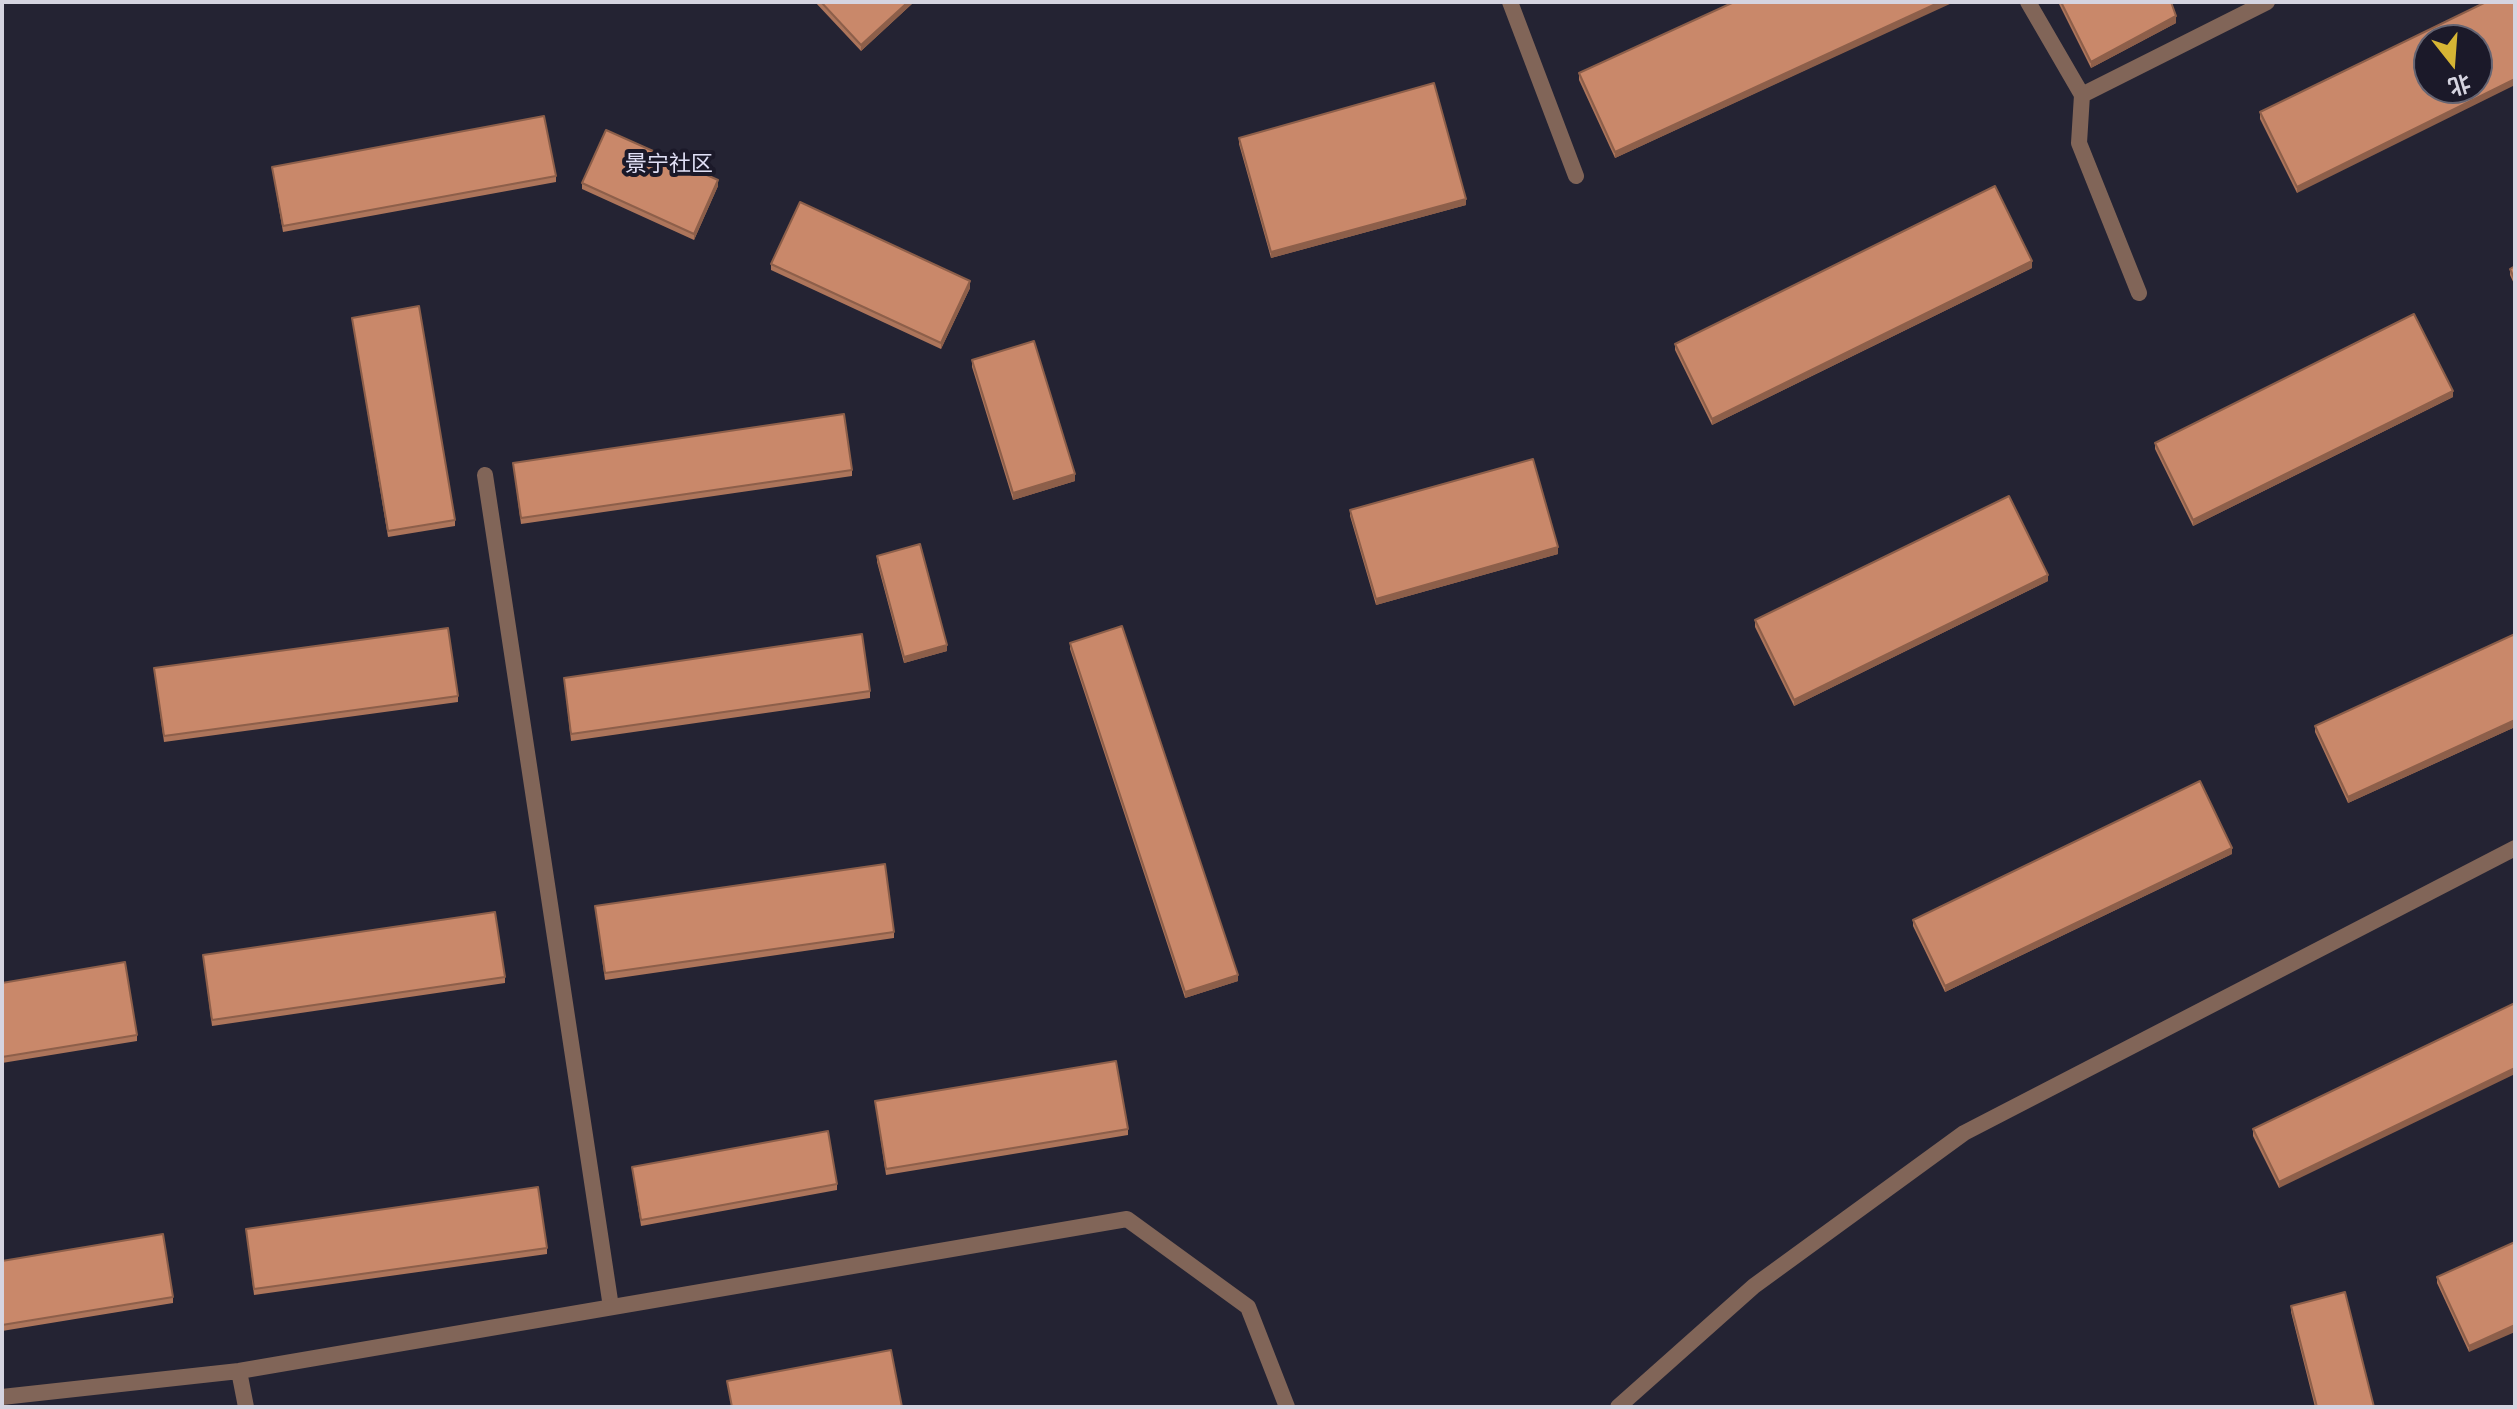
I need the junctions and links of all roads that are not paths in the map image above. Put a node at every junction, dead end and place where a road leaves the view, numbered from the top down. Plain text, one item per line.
1 (1510, 2) edge
2 (2028, 2) edge
3 (2267, 2) edge
4 (2082, 95) junction
5 (1576, 176) dead end
6 (2139, 293) dead end
7 (485, 475) dead end
8 (2515, 848) edge
9 (611, 1307) junction
10 (239, 1371) junction
11 (2, 1397) edge
12 (246, 1407) edge
13 (1287, 1407) edge
14 (1618, 1407) edge

1 - 5 street
2 - 4 street
3 - 4 street
4 - 6 street
7 - 9 street
8 - 14 street
9 - 10 street
9 - 13 street
10 - 11 street
10 - 12 street

